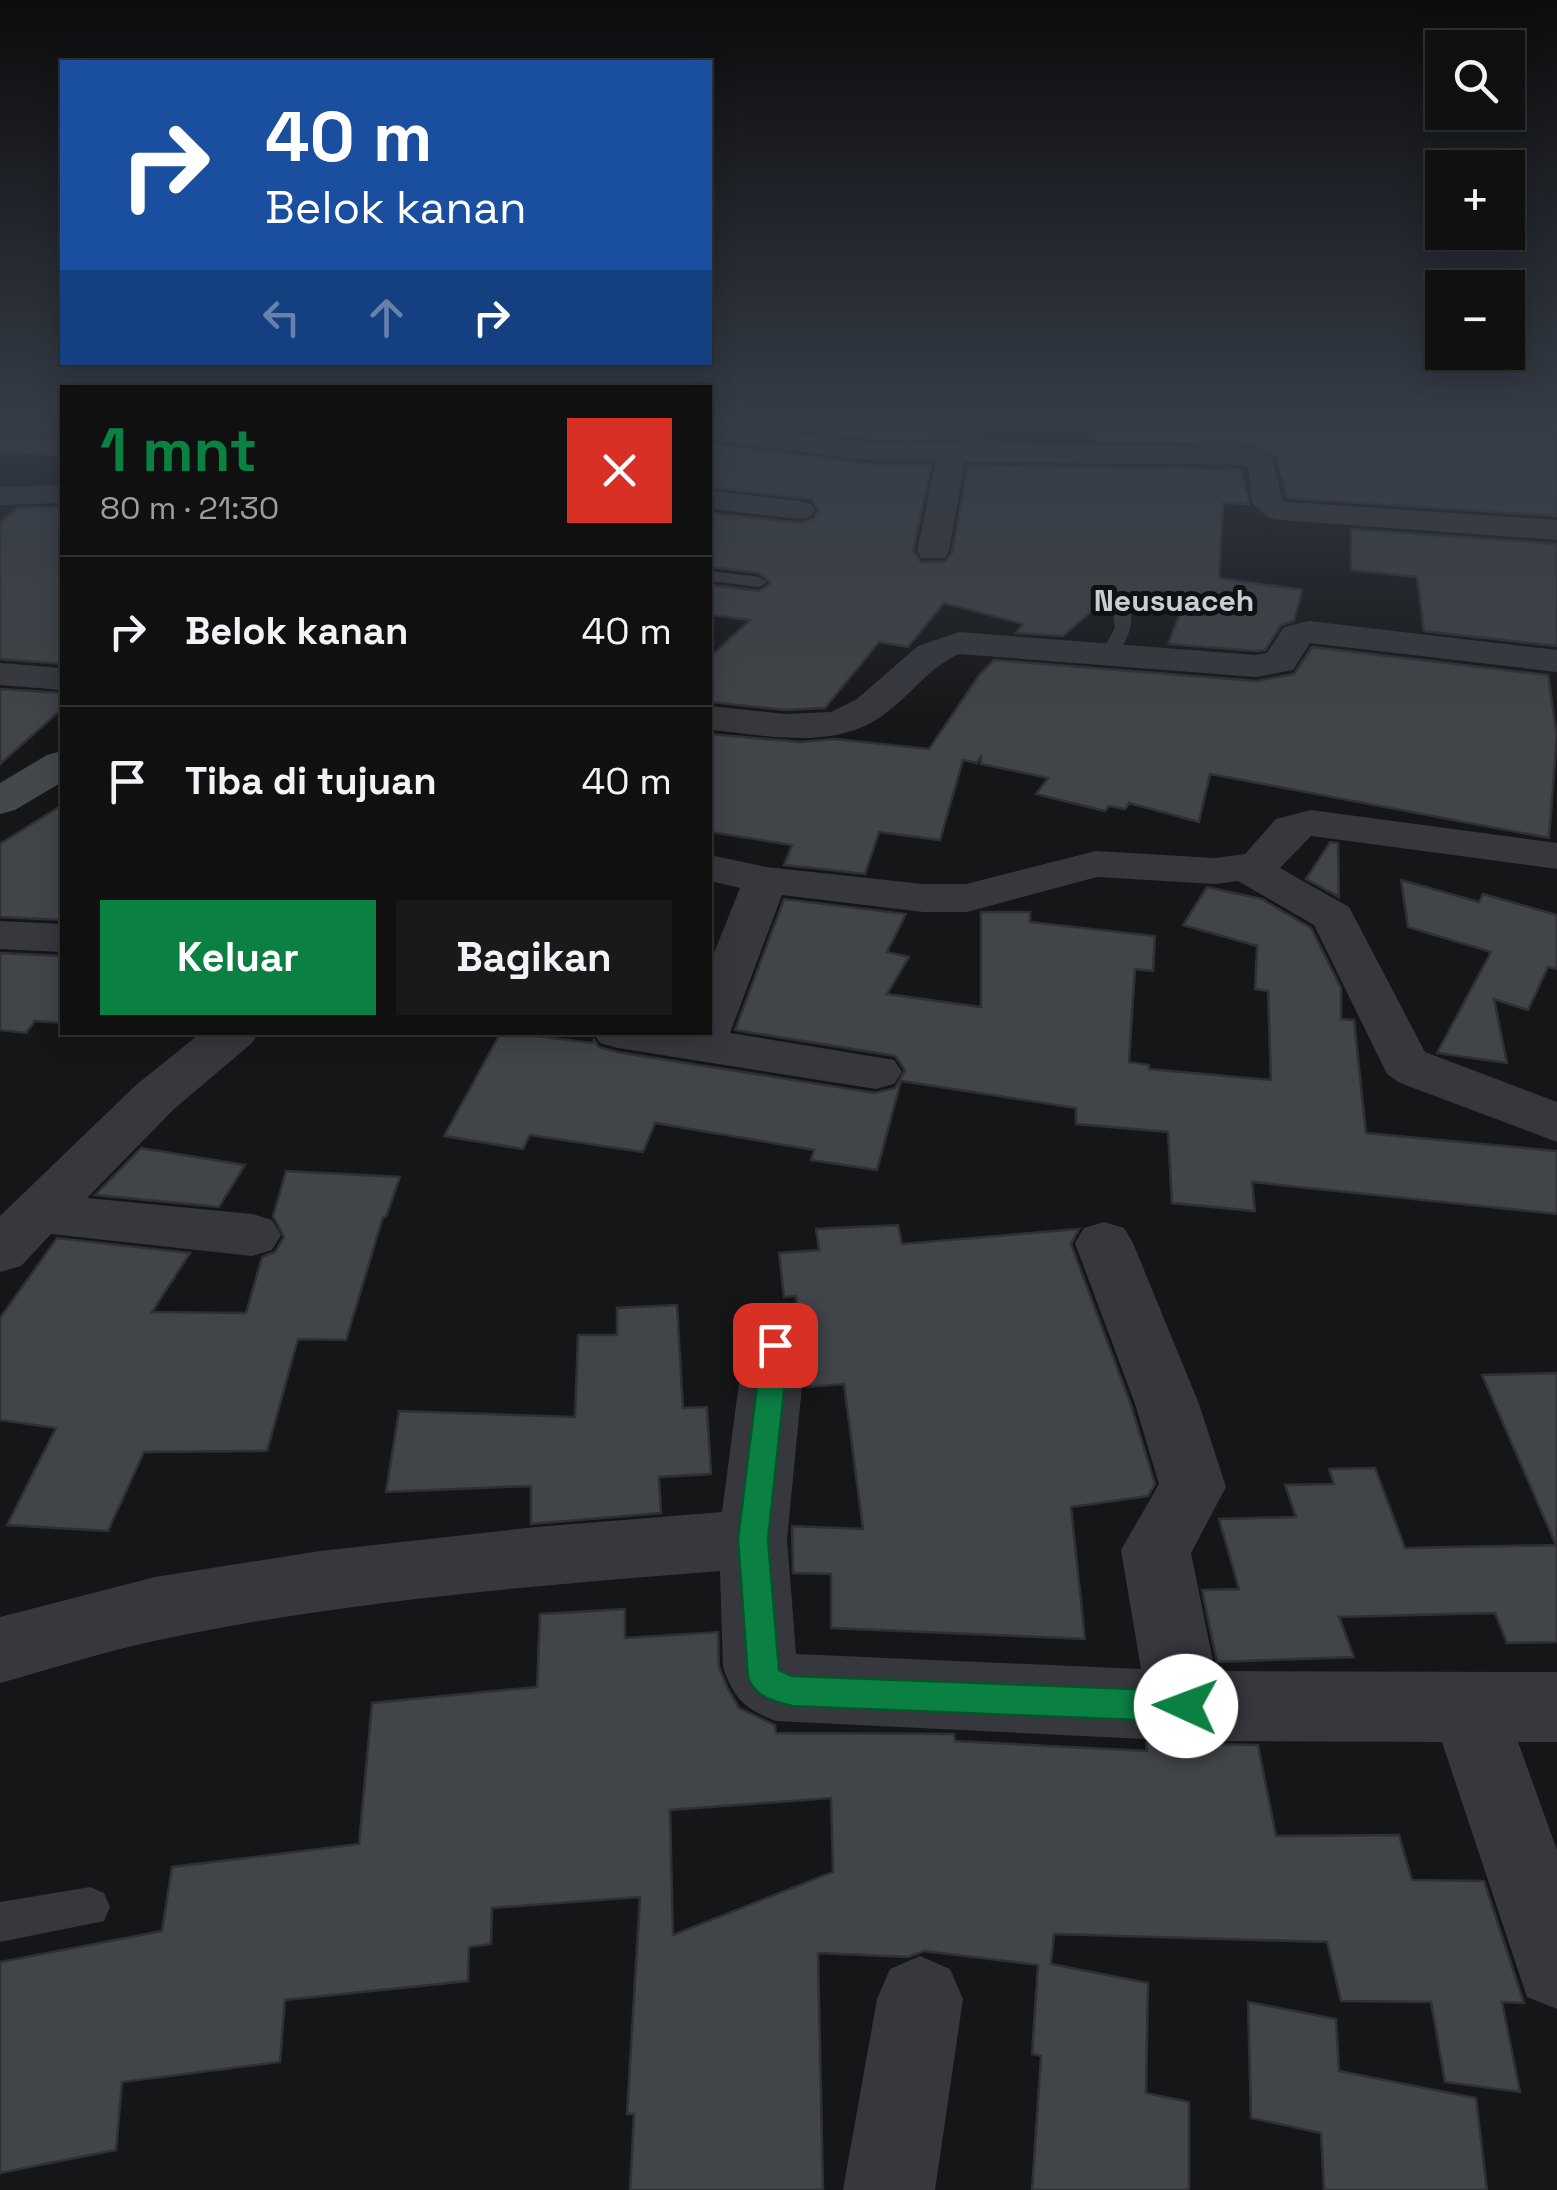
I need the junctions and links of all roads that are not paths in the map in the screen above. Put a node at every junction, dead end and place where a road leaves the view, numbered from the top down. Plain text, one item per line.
1 (939, 520) edge
2 (1421, 520) edge
3 (1557, 530) edge
4 (933, 552) dead end
5 (712, 576) edge
6 (758, 582) dead end
7 (1119, 599) dead end
8 (1109, 655) junction
9 (1557, 662) edge
10 (0, 674) edge
11 (60, 679) edge
12 (712, 718) edge
13 (60, 765) edge
14 (0, 801) edge
15 (1557, 856) edge
16 (1245, 867) junction
17 (712, 868) edge
18 (766, 880) junction
19 (0, 935) edge
20 (60, 938) edge
21 (712, 1022) edge
22 (707, 1035) edge
23 (220, 1037) edge
24 (876, 1072) dead end
25 (1557, 1124) edge
26 (19, 1232) edge
27 (252, 1235) dead end
28 (1104, 1242) dead end
29 (775, 1345) dead end
30 (753, 1539) junction
31 (0, 1650) edge
32 (1467, 1705) junction
33 (1186, 1706) junction
34 (1557, 1708) edge
35 (90, 1907) dead end
36 (0, 1922) edge
37 (1557, 1968) edge
38 (920, 2000) dead end
39 (889, 2190) edge

1 - 4 street
2 - 3 street
5 - 6 lane
7 - 8 lane
8 - 9 street
8 - 12 street
10 - 11 street
13 - 14 street
15 - 16 street
16 - 18 street
16 - 25 street
17 - 18 street
18 - 21 street
19 - 20 street
22 - 24 street
23 - 26 street
26 - 27 street
28 - 33 street
29 - 30 street
30 - 31 street
30 - 33 street
32 - 33 street
32 - 34 street
32 - 37 street
35 - 36 lane
38 - 39 street

